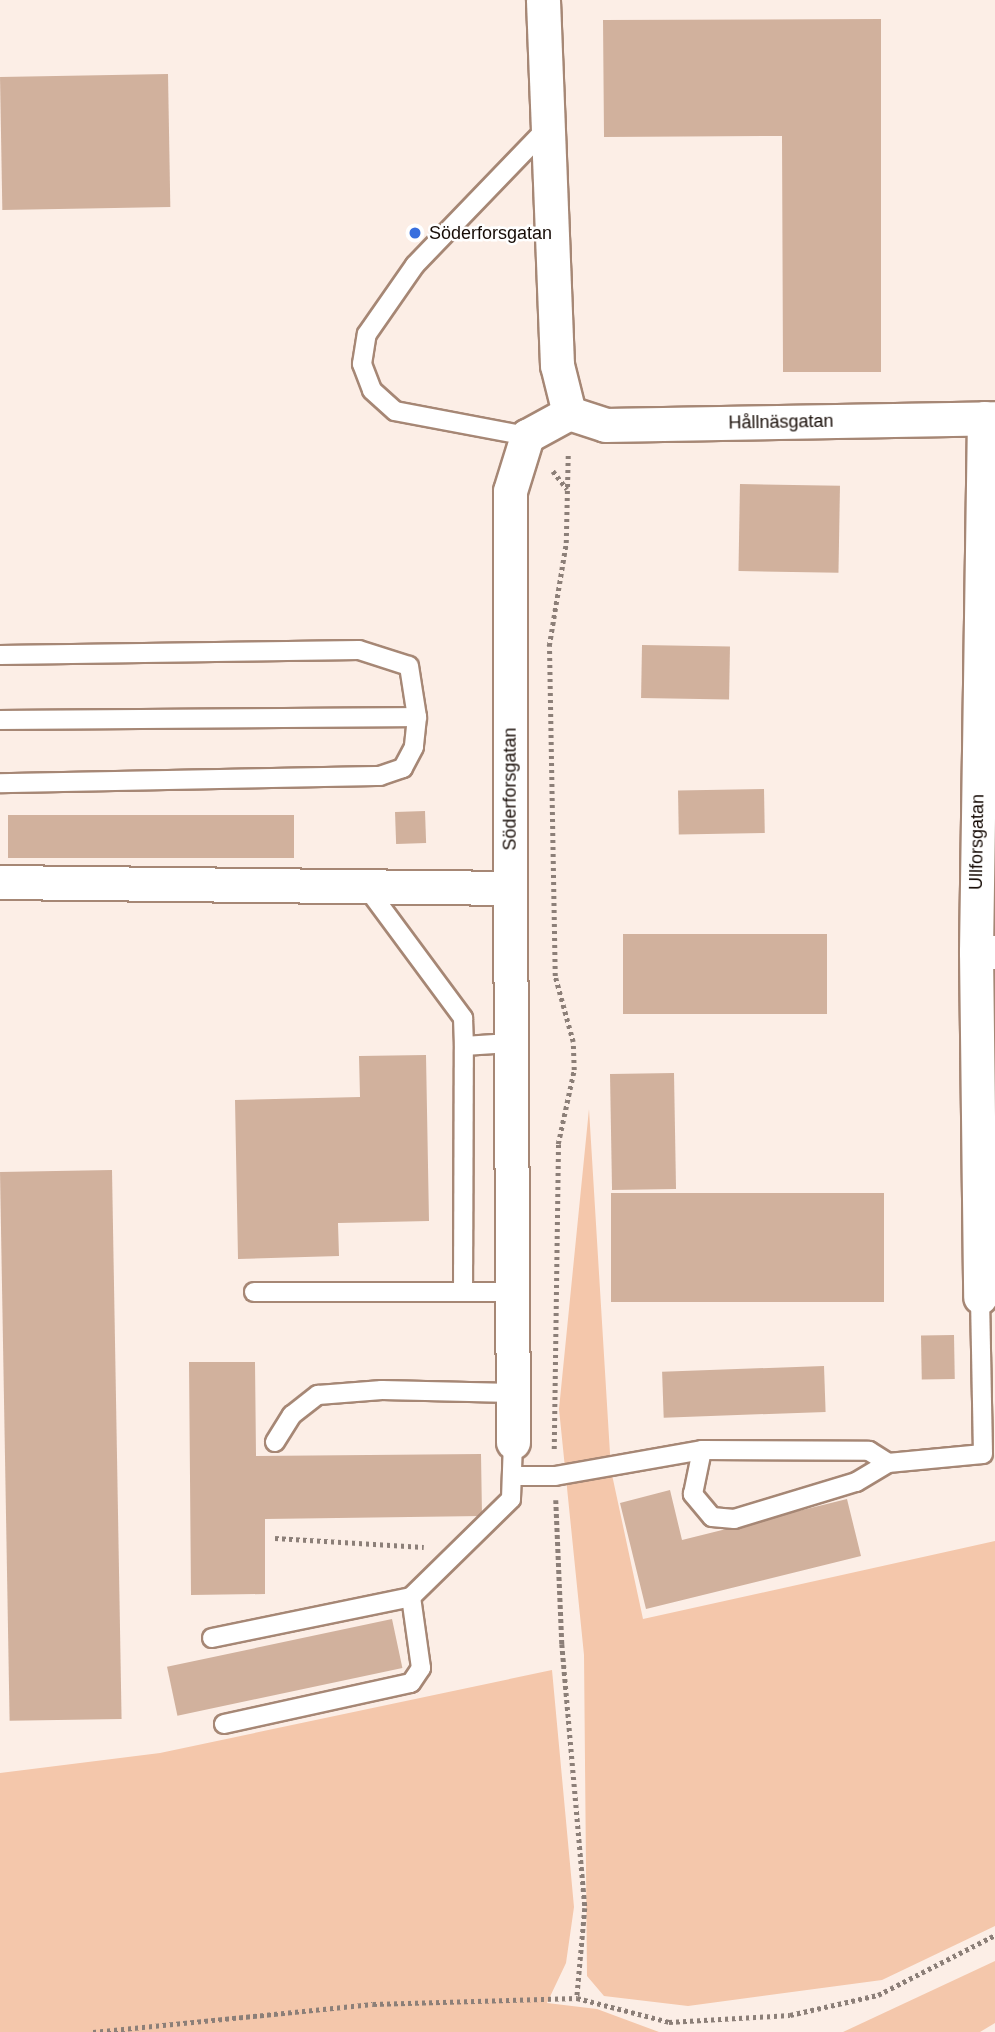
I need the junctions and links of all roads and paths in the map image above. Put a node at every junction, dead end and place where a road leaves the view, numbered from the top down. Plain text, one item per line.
1 (542, 0) edge
2 (548, 127) junction
3 (569, 413) junction
4 (989, 418) edge
5 (527, 436) junction
6 (0, 655) edge
7 (417, 717) junction
8 (0, 720) edge
9 (0, 783) edge
10 (0, 881) edge
11 (364, 884) junction
12 (510, 888) junction
13 (985, 952) edge
14 (510, 1043) junction
15 (464, 1046) junction
16 (254, 1292) dead end
17 (463, 1292) junction
18 (512, 1292) junction
19 (980, 1297) joint
20 (513, 1392) junction
21 (275, 1442) dead end
22 (513, 1442) joint
23 (702, 1450) junction
24 (888, 1463) junction
25 (512, 1476) junction
26 (555, 1476) junction
27 (275, 1538) dead end
28 (470, 1544) junction
29 (411, 1597) junction
30 (212, 1638) dead end
31 (224, 1724) dead end
32 (995, 1936) edge
33 (577, 1998) junction
34 (93, 2032) edge

1 - 2 street
2 - 3 street
2 - 5 lane
3 - 4 street, Hållnäsgatan
3 - 5 street
3 - 26 path
4 - 13 street, Ullforsgatan
5 - 12 street, Söderforsgatan
6 - 7 lane
7 - 8 lane
7 - 9 lane
10 - 11 street
11 - 12 street
11 - 15 lane
12 - 14 street, Söderforsgatan
13 - 19 street, Ullforsgatan
14 - 15 lane
14 - 18 street, Söderforsgatan
15 - 17 lane
16 - 17 lane
17 - 18 lane
18 - 20 street, Söderforsgatan
19 - 24 lane
20 - 21 lane
20 - 22 street, Söderforsgatan
22 - 25 lane
23 - 24 lane
23 - 24 lane
23 - 26 lane
25 - 26 lane
25 - 28 lane
26 - 33 path
27 - 28 path
28 - 29 lane
29 - 30 lane
29 - 31 lane
32 - 33 path
33 - 34 path

